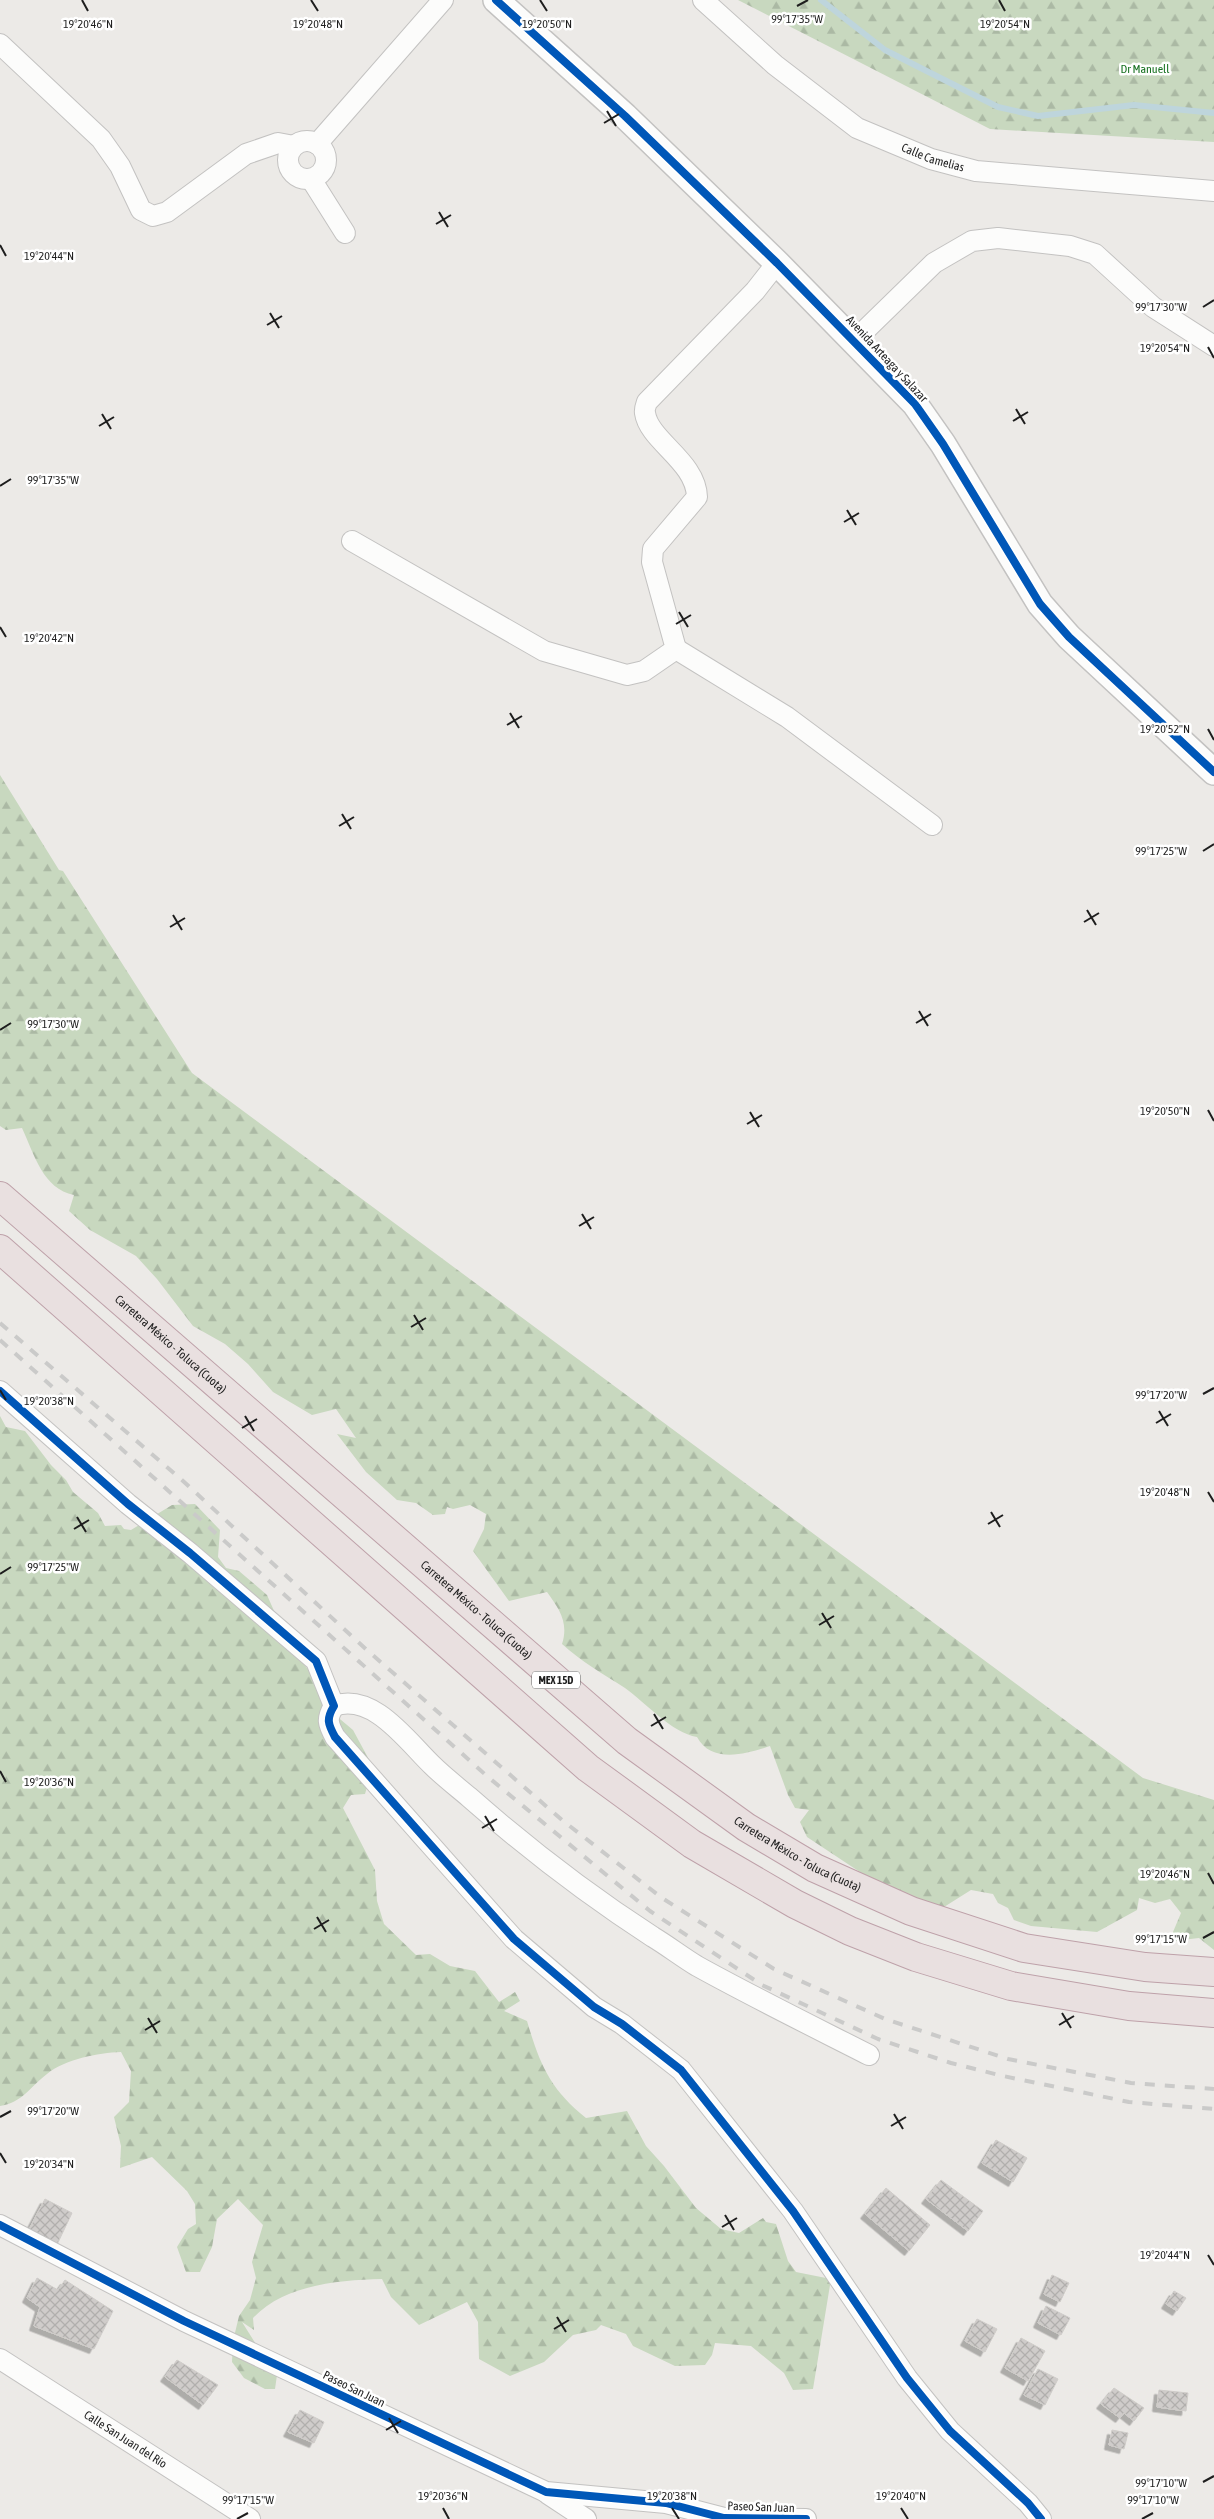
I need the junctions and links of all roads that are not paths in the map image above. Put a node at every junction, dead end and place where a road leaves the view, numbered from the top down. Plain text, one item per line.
1 (443, 0) edge
2 (496, 0) edge
3 (703, 0) edge
4 (0, 44) edge
5 (317, 144) junction
6 (294, 146) junction
7 (311, 179) junction
8 (1214, 191) edge
9 (345, 233) dead end
10 (777, 263) junction
11 (855, 340) junction
12 (1214, 346) edge
13 (352, 541) dead end
14 (676, 649) junction
15 (1214, 772) edge
16 (932, 825) dead end
17 (0, 1196) edge
18 (0, 1249) edge
19 (0, 1391) edge
20 (334, 1706) junction
21 (1214, 1972) edge
22 (1214, 2013) edge
23 (869, 2055) dead end
24 (0, 2225) edge
25 (0, 2359) edge
26 (546, 2492) junction
27 (250, 2519) edge
28 (586, 2519) edge
29 (806, 2519) edge
30 (1041, 2519) edge

1 - 5 street
2 - 10 street, Avenida Arteaga y Salazar
3 - 8 street, Calle Camelias
4 - 6 street
5 - 6 street
5 - 7 street
6 - 7 street
7 - 9 street
10 - 11 street, Avenida Arteaga y Salazar
10 - 14 street
11 - 12 street
11 - 15 street, Avenida Arteaga y Salazar
13 - 14 street
14 - 16 street
17 - 21 highway, Carretera México - Toluca (Cuota) / MEX 15D
18 - 22 highway
19 - 20 street
20 - 23 street
20 - 30 street
24 - 26 street, Paseo San Juan
25 - 27 street, Calle San Juan del Río
26 - 28 street
26 - 29 street, Paseo San Juan

